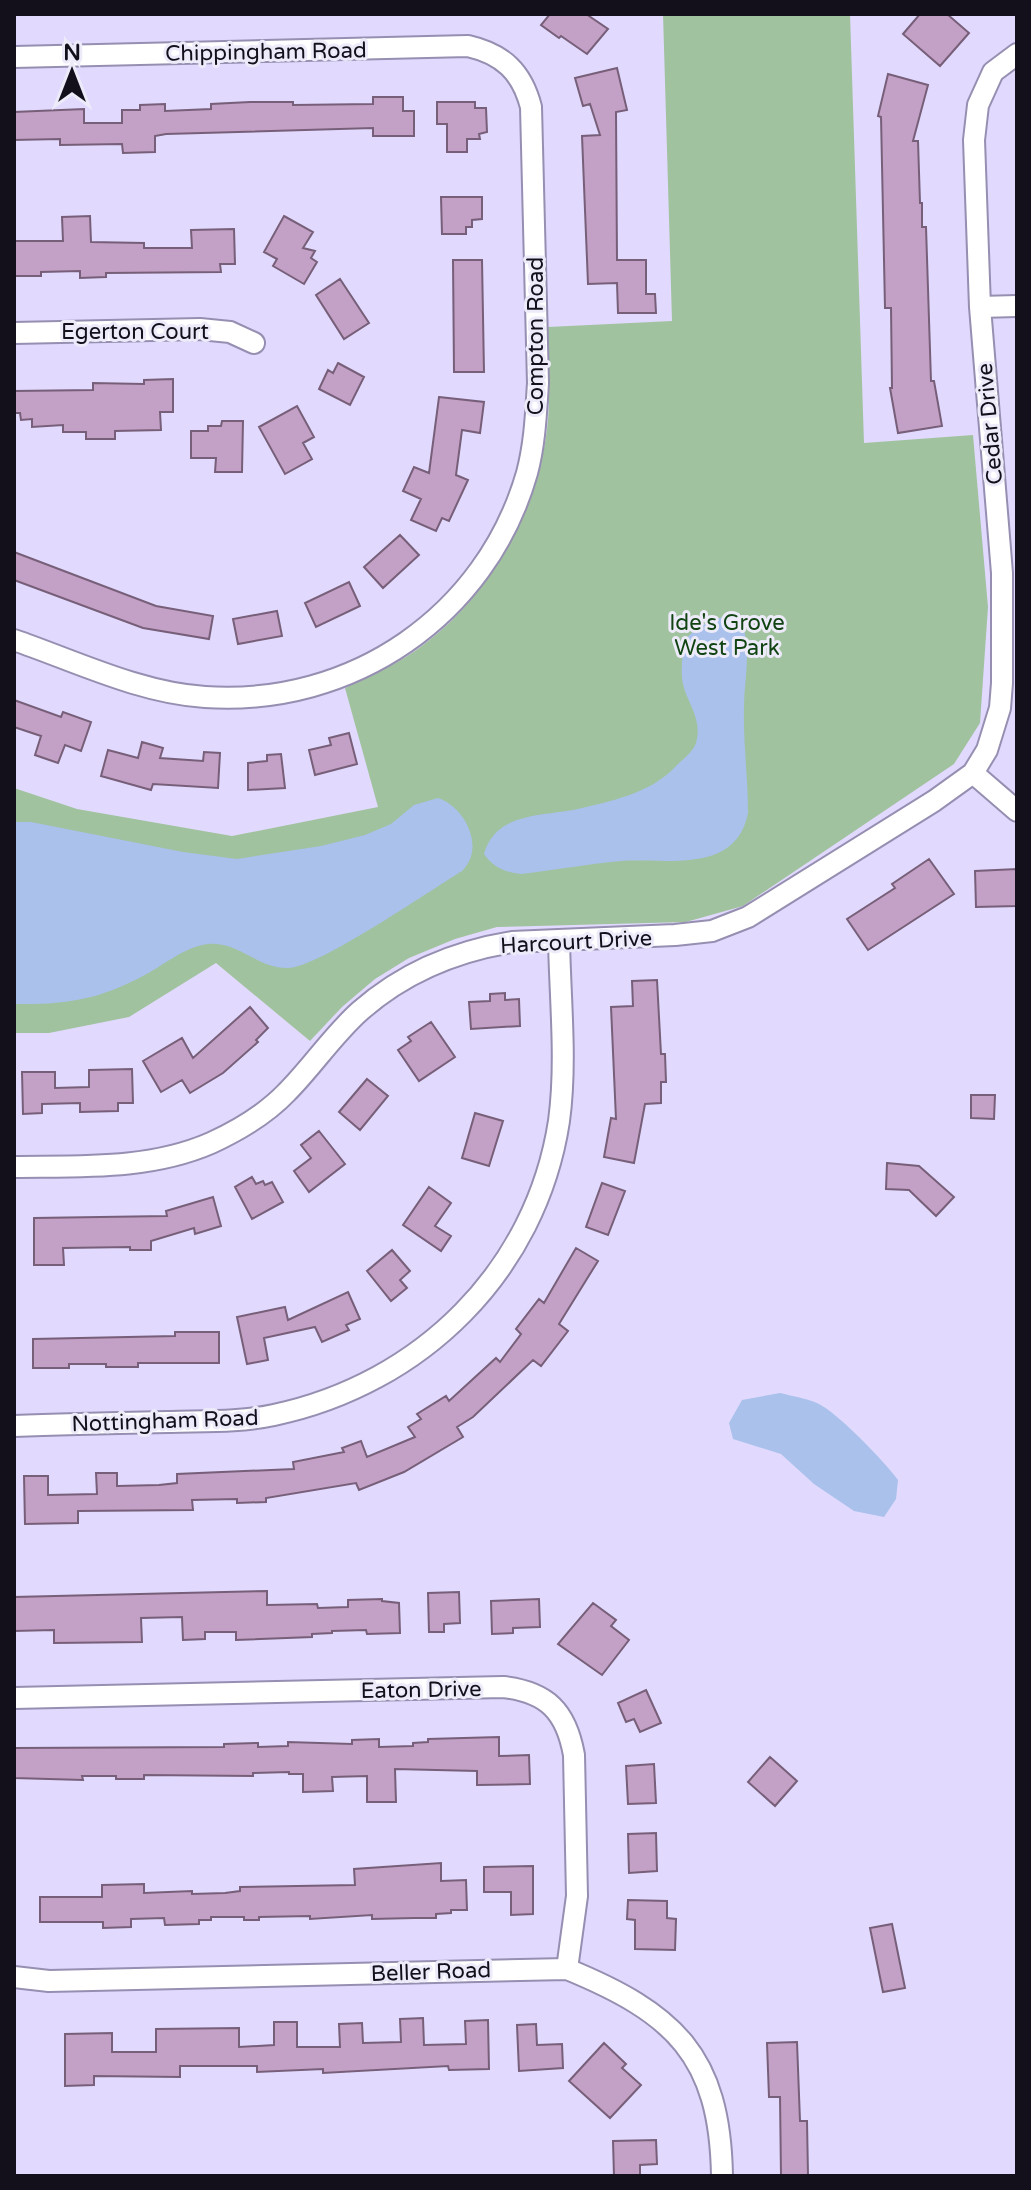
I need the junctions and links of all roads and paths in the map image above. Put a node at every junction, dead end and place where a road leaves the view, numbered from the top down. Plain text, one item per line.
1 (1017, 54) edge
2 (14, 57) edge
3 (513, 67) joint
4 (1017, 306) edge
5 (980, 307) junction
6 (14, 333) edge
7 (254, 343) dead end
8 (1009, 572) edge
9 (14, 640) edge
10 (973, 773) junction
11 (1017, 811) edge
12 (559, 940) junction
13 (14, 1167) edge
14 (14, 1426) edge
15 (14, 1698) edge
16 (567, 1969) junction
17 (14, 1977) edge
18 (722, 2176) edge

1 - 5 street, Cedar Drive
2 - 3 street, Chippingham Road
3 - 9 street, Compton Road
4 - 5 street
5 - 8 street, Cedar Drive
6 - 7 street, Egerton Court
8 - 10 street, Cedar Drive
10 - 11 street
10 - 12 street, Harcourt Drive
12 - 13 street, Harcourt Drive
12 - 14 street, Nottingham Road
15 - 16 street, Eaton Drive
16 - 17 street, Beller Road
16 - 18 street, Beller Road

